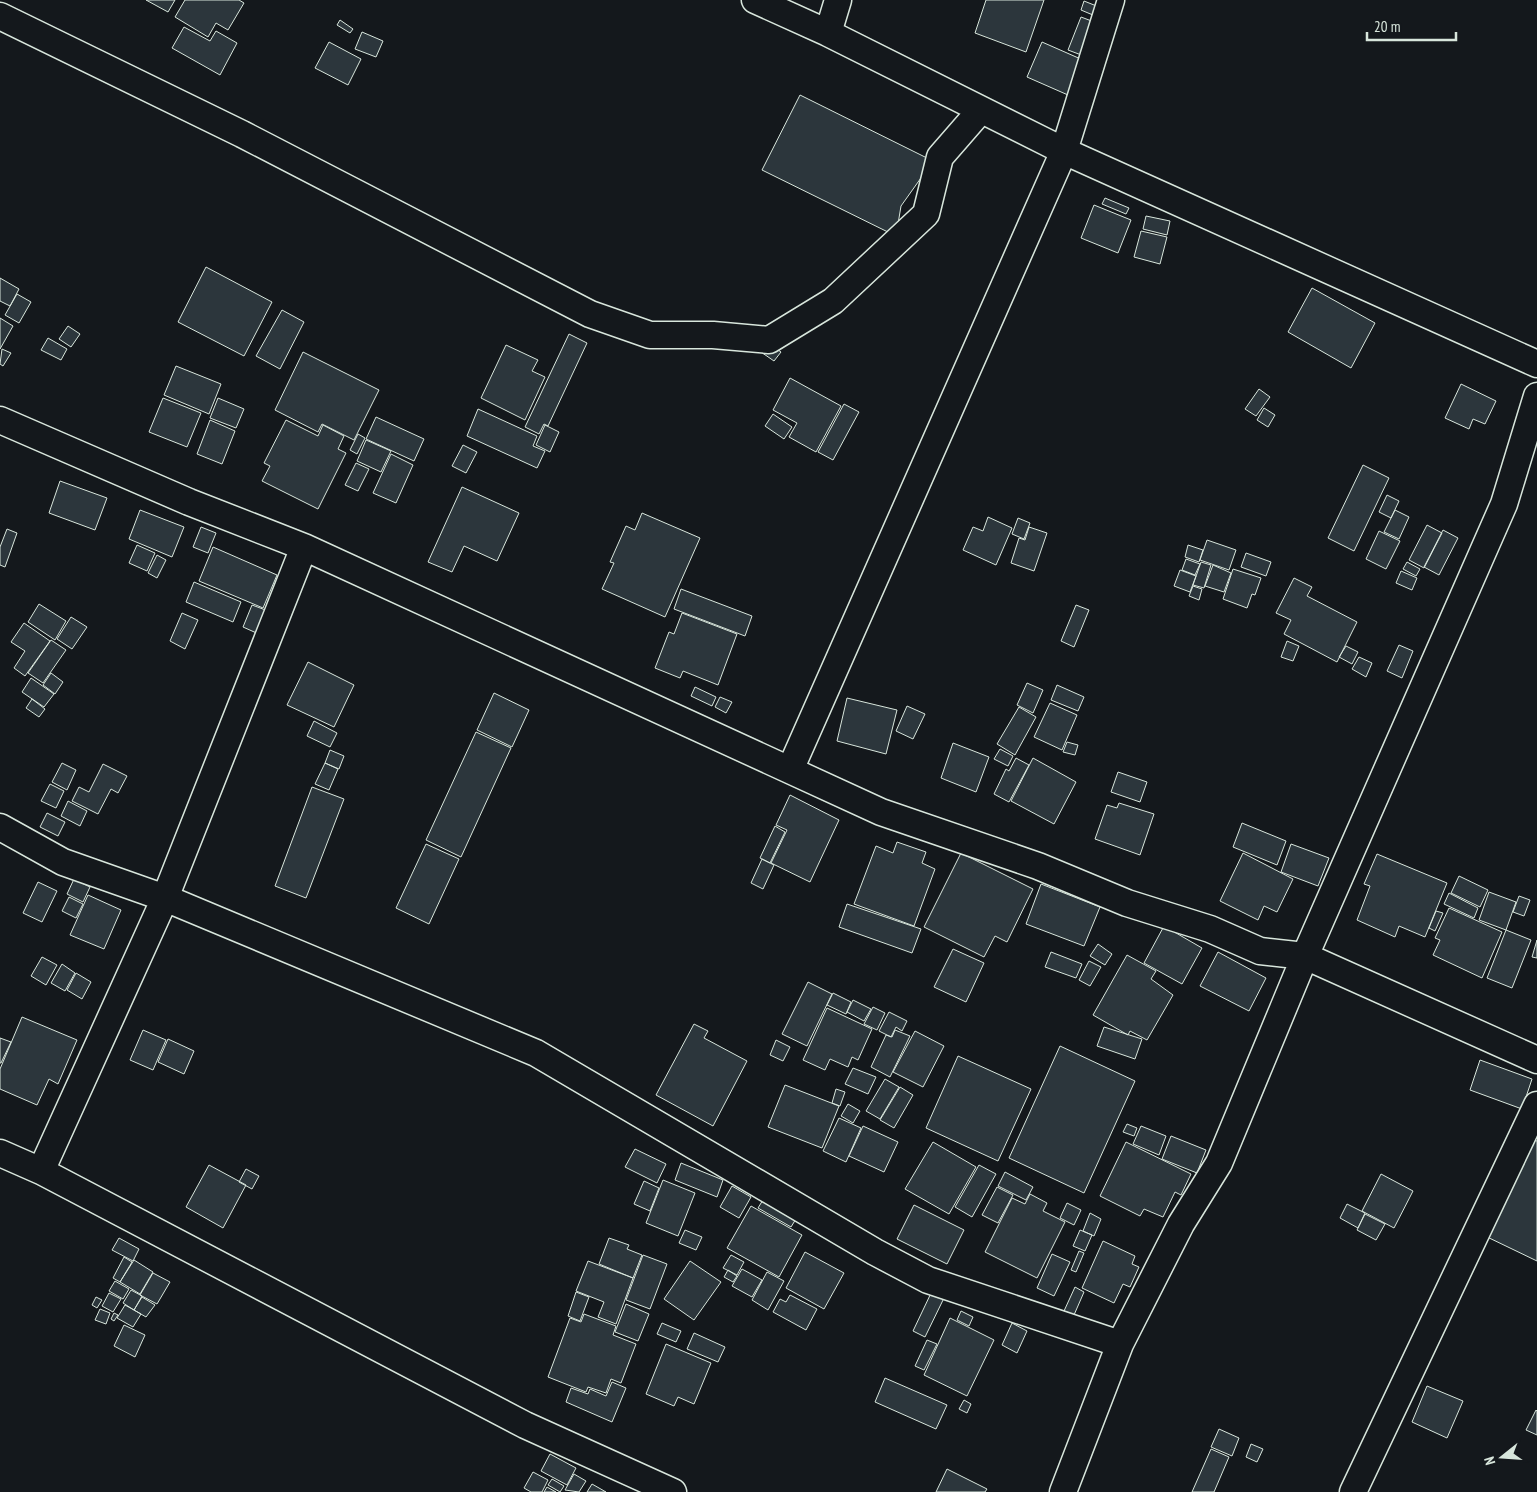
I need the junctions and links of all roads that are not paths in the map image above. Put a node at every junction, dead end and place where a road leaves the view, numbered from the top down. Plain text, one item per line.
1 (755, 0) edge
2 (838, 0) edge
3 (1112, 0) edge
4 (0, 16) edge
5 (828, 34) junction
6 (980, 111) junction
7 (1064, 151) junction
8 (1537, 364) edge
9 (1537, 396) edge
10 (0, 420) edge
11 (304, 547) junction
12 (790, 770) junction
13 (0, 826) edge
14 (165, 898) junction
15 (1305, 956) junction
16 (1537, 1060) edge
17 (1537, 1106) edge
18 (0, 1153) edge
19 (42, 1171) junction
20 (1120, 1344) junction
21 (673, 1492) edge
22 (1063, 1492) edge
23 (1353, 1492) edge

1 - 5 street
2 - 5 street
3 - 7 street
4 - 6 street
5 - 6 street
6 - 7 street
7 - 8 street
7 - 12 street
9 - 15 street
10 - 11 street
11 - 12 street
11 - 14 street
12 - 15 street
13 - 14 street
14 - 19 street
14 - 20 street
15 - 16 street
15 - 20 street
17 - 23 street
18 - 19 street
19 - 21 street
20 - 22 street

